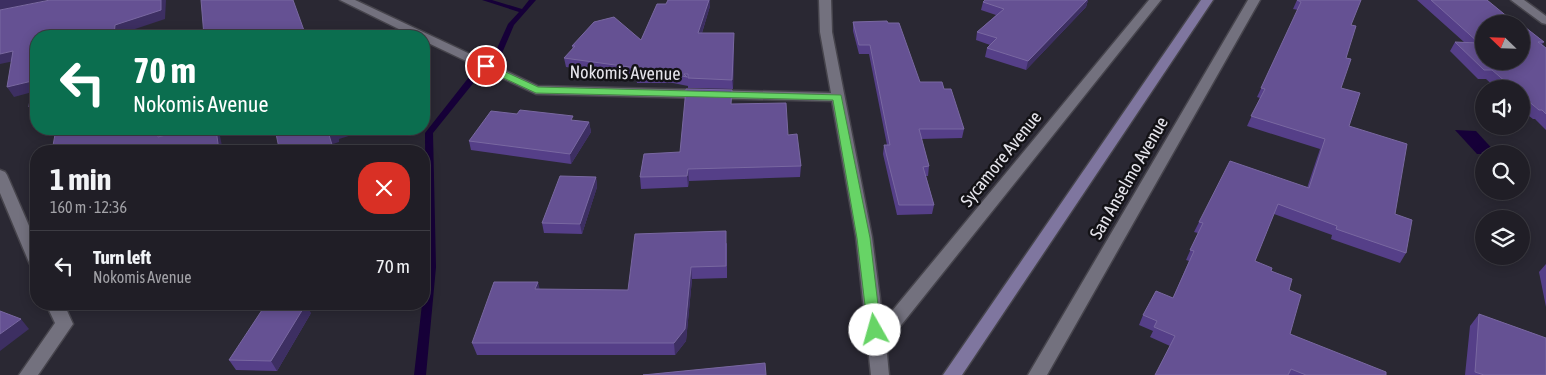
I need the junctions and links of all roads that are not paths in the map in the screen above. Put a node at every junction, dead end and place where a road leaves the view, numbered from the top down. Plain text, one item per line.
1 (346, 0) edge
2 (825, 0) edge
3 (1155, 0) edge
4 (1207, 0) edge
5 (1254, 0) edge
6 (1517, 0) edge
7 (1546, 22) edge
8 (408, 30) edge
9 (430, 40) edge
10 (837, 97) junction
11 (0, 175) edge
12 (30, 246) edge
13 (58, 310) edge
14 (876, 343) junction
15 (28, 375) edge
16 (880, 375) edge
17 (952, 375) edge
18 (1037, 375) edge

1 - 8 street, Nokomis Avenue
2 - 10 street
3 - 14 street, Sycamore Avenue
4 - 17 main road
5 - 18 street, San Anselmo Avenue
6 - 7 street
9 - 10 street, Nokomis Avenue
10 - 14 street
11 - 12 street
13 - 15 street
14 - 16 street

